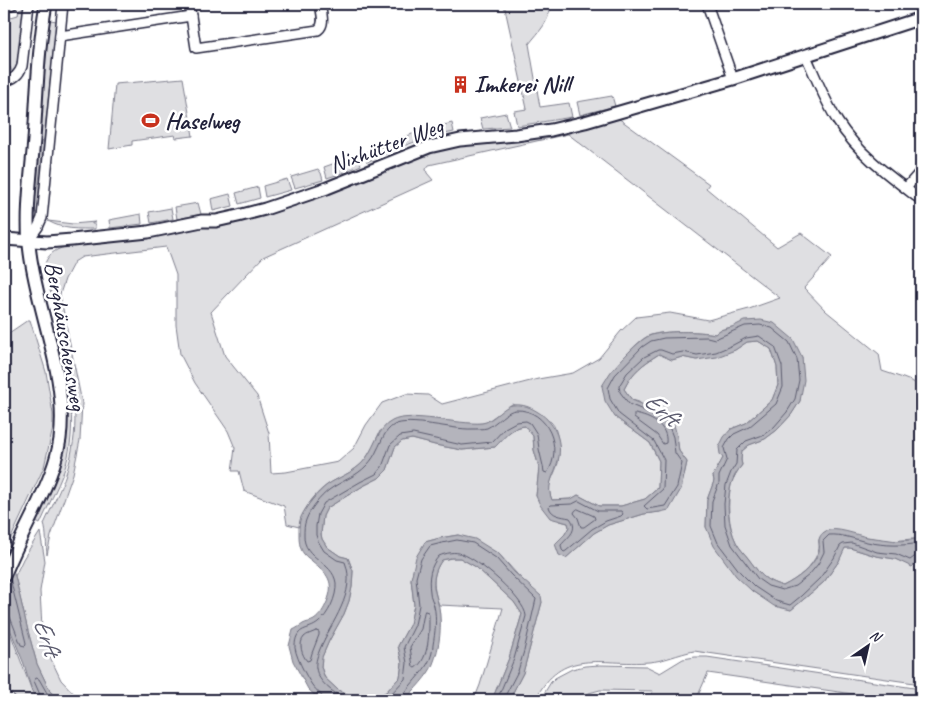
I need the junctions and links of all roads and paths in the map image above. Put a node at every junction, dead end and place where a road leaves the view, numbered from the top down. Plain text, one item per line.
1 (14, 4) edge
2 (29, 4) edge
3 (46, 4) edge
4 (63, 4) edge
5 (189, 4) edge
6 (320, 4) edge
7 (707, 4) edge
8 (4, 7) edge
9 (191, 16) junction
10 (921, 18) edge
11 (60, 36) junction
12 (806, 56) junction
13 (733, 79) junction
14 (4, 81) edge
15 (921, 171) edge
16 (906, 188) junction
17 (921, 198) edge
18 (4, 239) edge
19 (28, 242) junction
20 (4, 576) edge

1 - 8 street
2 - 14 street
3 - 19 main road, Berghäuschensweg
4 - 11 street, Berghäuschensweg
5 - 9 street
6 - 9 street
7 - 13 street
9 - 11 street
10 - 12 main road, Nixhütter Weg
11 - 19 street, Berghäuschensweg
12 - 13 main road, Nixhütter Weg
12 - 16 street
13 - 19 main road, Nixhütter Weg
15 - 16 street
16 - 17 street
18 - 19 main road, Nixhütter Weg
19 - 20 main road, Berghäuschensweg

